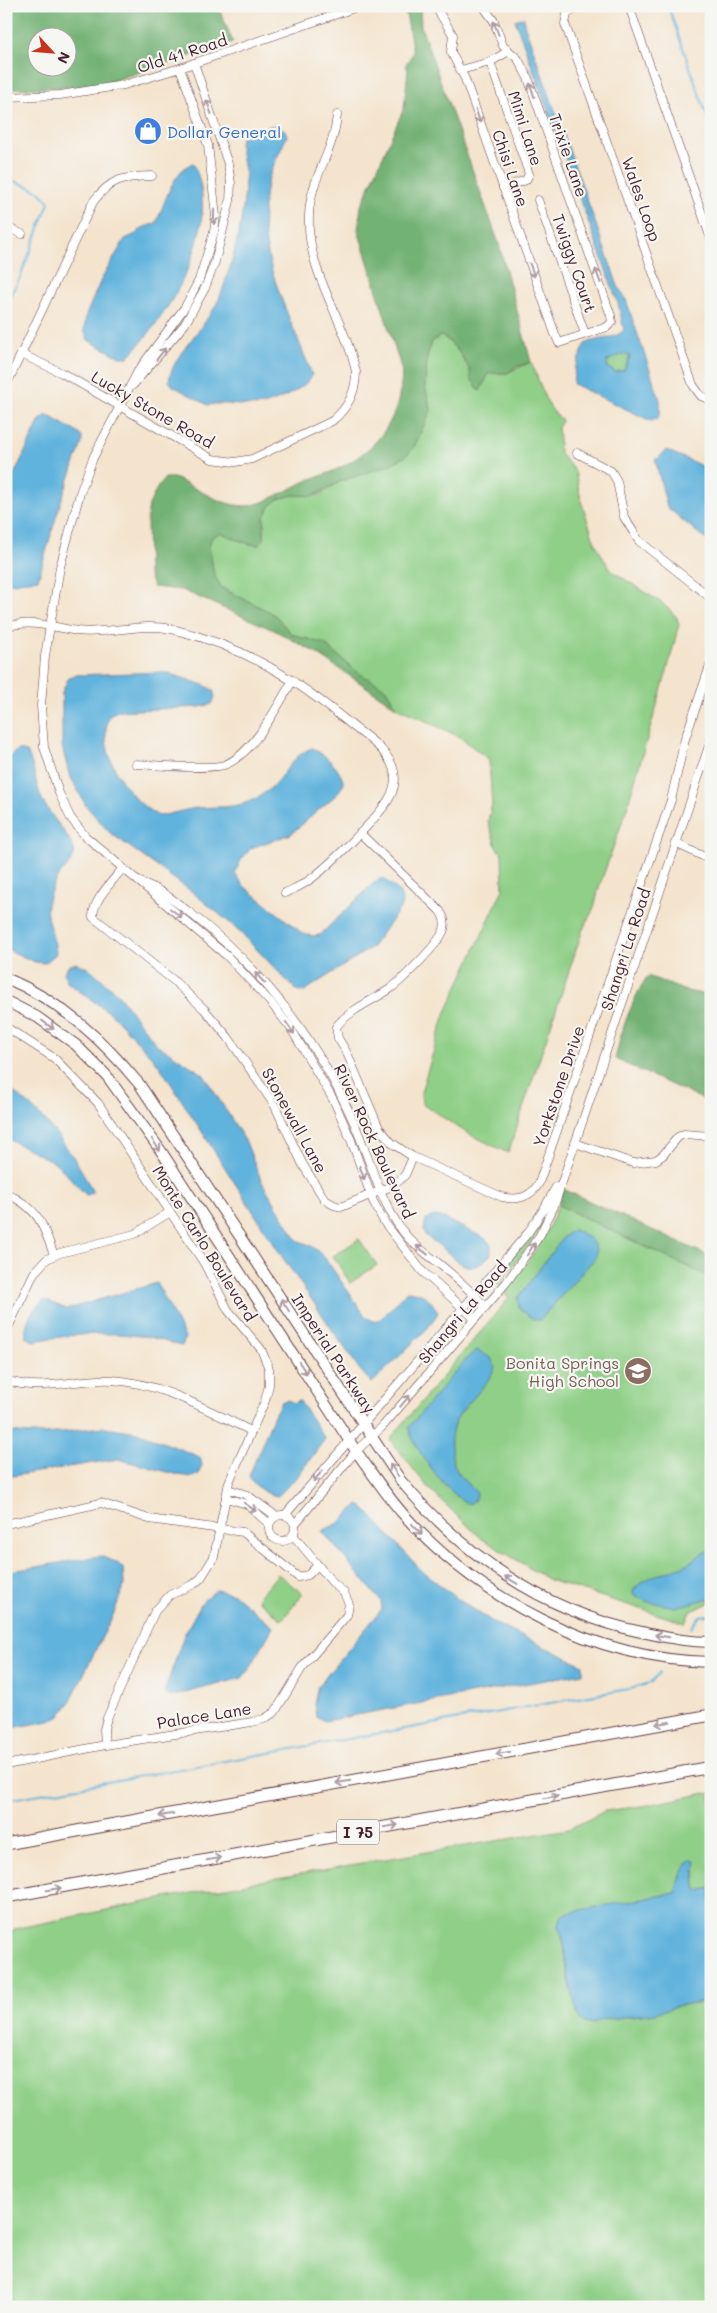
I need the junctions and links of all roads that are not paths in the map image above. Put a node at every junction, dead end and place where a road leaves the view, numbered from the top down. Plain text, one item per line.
1 (360, 6) edge
2 (435, 6) edge
3 (483, 6) edge
4 (580, 6) edge
5 (629, 6) edge
6 (707, 6) edge
7 (711, 16) edge
8 (507, 52) junction
9 (490, 62) junction
10 (194, 63) junction
11 (180, 68) junction
12 (461, 70) junction
13 (6, 97) edge
14 (337, 114) dead end
15 (212, 172) junction
16 (229, 172) junction
17 (152, 176) dead end
18 (503, 188) junction
19 (213, 194) junction
20 (230, 195) junction
21 (538, 200) dead end
22 (6, 227) edge
23 (22, 234) dead end
24 (711, 239) edge
25 (585, 334) junction
26 (21, 354) junction
27 (6, 386) edge
28 (129, 390) junction
29 (711, 400) edge
30 (119, 406) junction
31 (577, 453) dead end
32 (711, 598) edge
33 (50, 626) junction
34 (6, 627) edge
35 (711, 664) edge
36 (293, 680) junction
37 (711, 740) edge
38 (136, 764) dead end
39 (360, 833) junction
40 (675, 843) junction
41 (711, 860) edge
42 (122, 869) junction
43 (139, 882) junction
44 (285, 893) dead end
45 (6, 978) edge
46 (6, 1001) edge
47 (6, 1027) edge
48 (711, 1136) edge
49 (575, 1144) junction
50 (413, 1157) junction
51 (567, 1168) junction
52 (381, 1191) junction
53 (6, 1194) edge
54 (370, 1195) junction
55 (170, 1212) junction
56 (54, 1255) junction
57 (440, 1264) junction
58 (429, 1277) junction
59 (456, 1278) junction
60 (446, 1291) junction
61 (474, 1294) junction
62 (485, 1306) junction
63 (464, 1307) junction
64 (474, 1318) junction
65 (6, 1332) edge
66 (6, 1380) edge
67 (364, 1425) junction
68 (251, 1431) junction
69 (372, 1436) junction
70 (350, 1439) junction
71 (356, 1451) junction
72 (228, 1488) junction
73 (226, 1498) junction
74 (285, 1515) junction
75 (276, 1516) junction
76 (6, 1524) edge
77 (269, 1524) junction
78 (294, 1524) junction
79 (221, 1530) junction
80 (293, 1535) junction
81 (318, 1566) junction
82 (711, 1642) edge
83 (711, 1662) edge
84 (711, 1715) edge
85 (105, 1745) junction
86 (6, 1765) edge
87 (711, 1767) edge
88 (6, 1844) edge
89 (6, 1898) edge

1 - 10 street, Old 41 Road
2 - 12 street, Chisi Lane
8 -> 3 street, Trixie Lane
4 - 29 street, Wales Loop
5 - 24 street
6 - 7 street
8 - 9 street
25 -> 8 street, Trixie Lane
9 - 12 street
9 - 18 street, Mimi Lane
10 - 11 street, Old 41 Road
16 -> 10 street, River Rock Boulevard
11 - 13 street, Old 41 Road
11 - 15 street, River Rock Boulevard
12 -> 18 street, Chisi Lane
14 - 30 street, Lucky Stone Road
15 - 16 street
15 - 19 street, River Rock Boulevard
16 - 20 street, River Rock Boulevard
17 - 26 street
18 -> 25 street, Chisi Lane
19 - 20 street
19 -> 28 street, River Rock Boulevard
28 -> 20 street, River Rock Boulevard
21 - 25 street, Twiggy Court
22 - 23 street
26 - 27 street
26 - 30 street, Lucky Stone Road
28 - 30 street, River Rock Boulevard
30 - 33 street, River Rock Boulevard
31 - 32 street
33 - 34 street
33 - 36 street
33 - 42 street, River Rock Boulevard
35 - 50 street, Yorkstone Drive
36 - 38 street
36 - 39 street
37 - 40 street, Shangri La Road
39 - 44 street
39 - 50 street, Yorkstone Drive
40 - 41 street
40 - 49 street, Shangri La Road
42 - 43 street, River Rock Boulevard
42 - 54 street, Stonewall Lane
52 -> 43 street, River Rock Boulevard
43 -> 54 street, River Rock Boulevard
67 -> 45 main road, Imperial Parkway
46 -> 70 main road, Imperial Parkway
47 - 55 street, Monte Carlo Boulevard
48 - 49 street
49 - 51 street, Shangri La Road
50 - 52 street
51 - 61 street, Shangri La Road
62 -> 51 street, Shangri La Road
52 - 54 street
57 -> 52 street, River Rock Boulevard
53 - 56 street
54 - 58 street, River Rock Boulevard
55 - 56 street
55 - 68 street, Monte Carlo Boulevard
56 - 65 street
57 - 58 street
57 - 59 street, River Rock Boulevard
58 - 60 street, River Rock Boulevard
59 - 60 street
59 - 61 street, River Rock Boulevard
60 - 63 street, River Rock Boulevard
61 - 62 street, River Rock Boulevard
61 - 63 street, Shangri La Road
62 - 64 street, Shangri La Road
63 - 64 street, River Rock Boulevard
63 - 67 street, Shangri La Road
69 -> 64 street, Shangri La Road
66 - 68 street
67 - 69 main road, Imperial Parkway
67 - 70 street, Shangri La Road
68 - 72 street, Monte Carlo Boulevard
69 - 71 street, Shangri La Road
82 -> 69 main road, Imperial Parkway
70 - 71 main road, Imperial Parkway
70 -> 74 street, Shangri La Road
71 - 78 street, Shangri La Road
71 -> 83 main road, Imperial Parkway
72 - 73 street, Monte Carlo Boulevard
72 - 75 street
73 -> 77 street
73 - 79 street, Monte Carlo Boulevard
74 - 75 street
74 - 78 street
75 - 77 street
76 - 79 street
77 - 80 street
78 - 80 street
79 - 81 street
79 - 85 street, Monte Carlo Boulevard
80 - 81 street, Palace Lane
81 - 85 street, Palace Lane
84 -> 88 highway
85 - 86 street, Palace Lane
89 -> 87 highway, I 75

